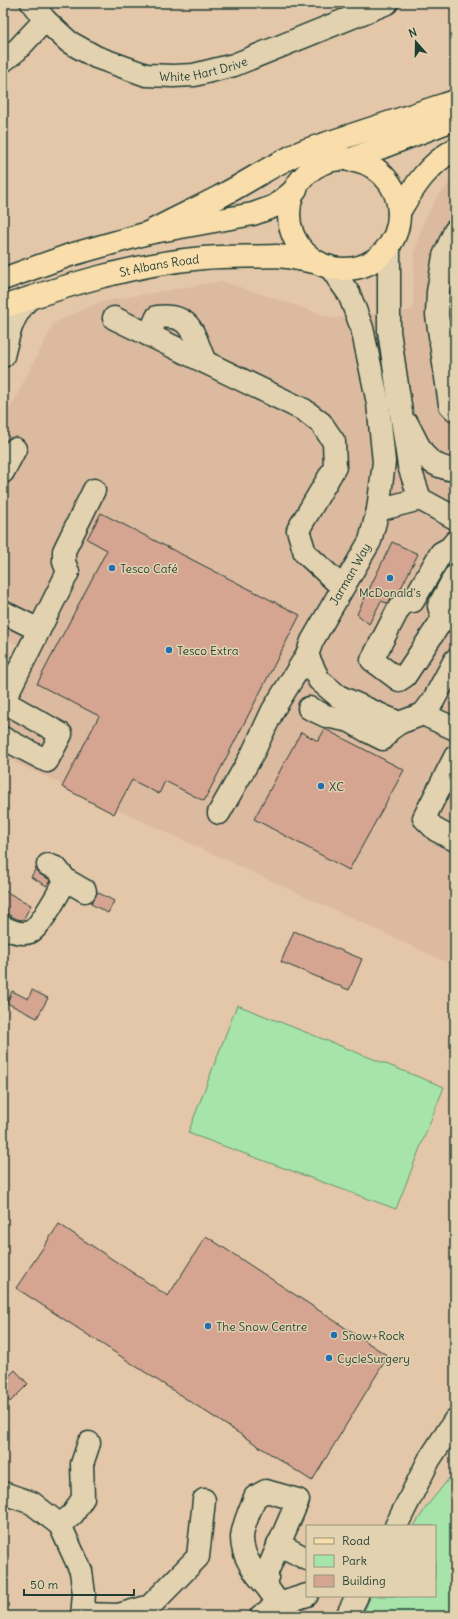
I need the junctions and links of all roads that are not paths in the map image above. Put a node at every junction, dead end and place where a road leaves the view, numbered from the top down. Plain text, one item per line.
1 (32, 3) edge
2 (386, 3) edge
3 (46, 20) junction
4 (3, 61) edge
5 (455, 101) edge
6 (455, 119) edge
7 (455, 149) edge
8 (349, 160) junction
9 (296, 189) junction
10 (400, 212) junction
11 (455, 231) edge
12 (148, 233) junction
13 (389, 247) junction
14 (450, 262) edge
15 (325, 266) junction
16 (3, 279) edge
17 (30, 298) junction
18 (3, 307) edge
19 (448, 335) edge
20 (3, 356) edge
21 (205, 362) junction
22 (452, 385) edge
23 (455, 410) edge
24 (402, 413) junction
25 (15, 449) dead end
26 (455, 470) edge
27 (3, 472) edge
28 (94, 490) dead end
29 (420, 499) junction
30 (378, 510) junction
31 (455, 518) edge
32 (450, 551) edge
33 (455, 576) edge
34 (342, 587) junction
35 (3, 612) edge
36 (449, 617) edge
37 (39, 630) junction
38 (307, 655) junction
39 (455, 660) edge
40 (338, 696) junction
41 (3, 701) edge
42 (423, 714) junction
43 (400, 723) junction
44 (455, 729) edge
45 (3, 738) edge
46 (455, 758) edge
47 (219, 814) dead end
48 (455, 840) edge
49 (48, 864) dead end
50 (66, 880) junction
51 (85, 891) dead end
52 (3, 927) edge
53 (455, 1420) edge
54 (89, 1443) dead end
55 (3, 1493) edge
56 (204, 1500) dead end
57 (60, 1525) junction
58 (396, 1525) edge
59 (278, 1544) junction
60 (306, 1558) edge
61 (273, 1595) junction
62 (306, 1595) edge
63 (83, 1615) edge
64 (261, 1616) edge

1 - 3 street, White Hart Drive
2 - 3 street, White Hart Drive
3 - 4 street
5 - 12 main road
6 - 8 main road
7 - 10 main road
8 - 9 main road
8 - 10 main road
9 - 12 main road
9 - 15 main road
10 - 13 main road
11 - 14 street
12 - 16 main road
13 - 15 main road
13 - 24 street
14 - 19 street
15 - 17 main road, St Albans Road
15 - 30 street, Jarman Way
17 - 18 main road, St Albans Road
17 - 20 street
19 - 22 street
21 - 21 street
21 - 34 street
22 - 23 street
24 - 26 street
24 - 29 street
25 - 27 street
28 - 37 street
29 - 30 street
29 - 31 street
30 - 34 street, Jarman Way
32 - 36 street
33 - 36 street
34 - 38 street, Jarman Way
35 - 37 street
37 - 41 street
38 - 40 street
38 - 47 street, Jarman Way
39 - 42 street
40 - 43 street
40 - 43 street
41 - 45 street
42 - 43 street
42 - 44 street
46 - 48 street
49 - 50 street
50 - 51 street
50 - 52 street
53 - 58 street
54 - 57 street
55 - 57 street
56 - 63 street
57 - 63 street
59 - 60 street
59 - 61 street
59 - 61 street
61 - 62 street
61 - 64 street

